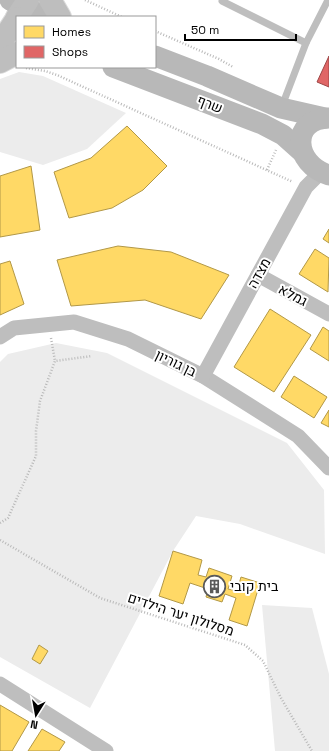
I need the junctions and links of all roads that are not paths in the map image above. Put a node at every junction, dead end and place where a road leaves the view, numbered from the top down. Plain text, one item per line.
1 (50, 0) edge
2 (328, 0) edge
3 (222, 1) dead end
4 (59, 16) edge
5 (306, 43) junction
6 (156, 56) edge
7 (16, 61) edge
8 (0, 62) edge
9 (116, 68) edge
10 (281, 108) junction
11 (327, 118) edge
12 (302, 152) junction
13 (325, 174) edge
14 (258, 275) junction
15 (329, 314) edge
16 (0, 337) edge
17 (202, 376) junction
18 (329, 468) edge
19 (0, 684) edge
20 (106, 751) edge

1 - 4 main road
2 - 5 lane
3 - 5 lane
5 - 10 lane
6 - 10 street, שרף
7 - 8 main road
9 - 12 street, שרף
10 - 11 street, שרף
11 - 12 street
12 - 13 street, שרף
13 - 14 street, מצדה
14 - 15 street, גמלא
14 - 17 street, מצדה
16 - 17 street, בן גוריון
17 - 18 street, בן גוריון
19 - 20 street

